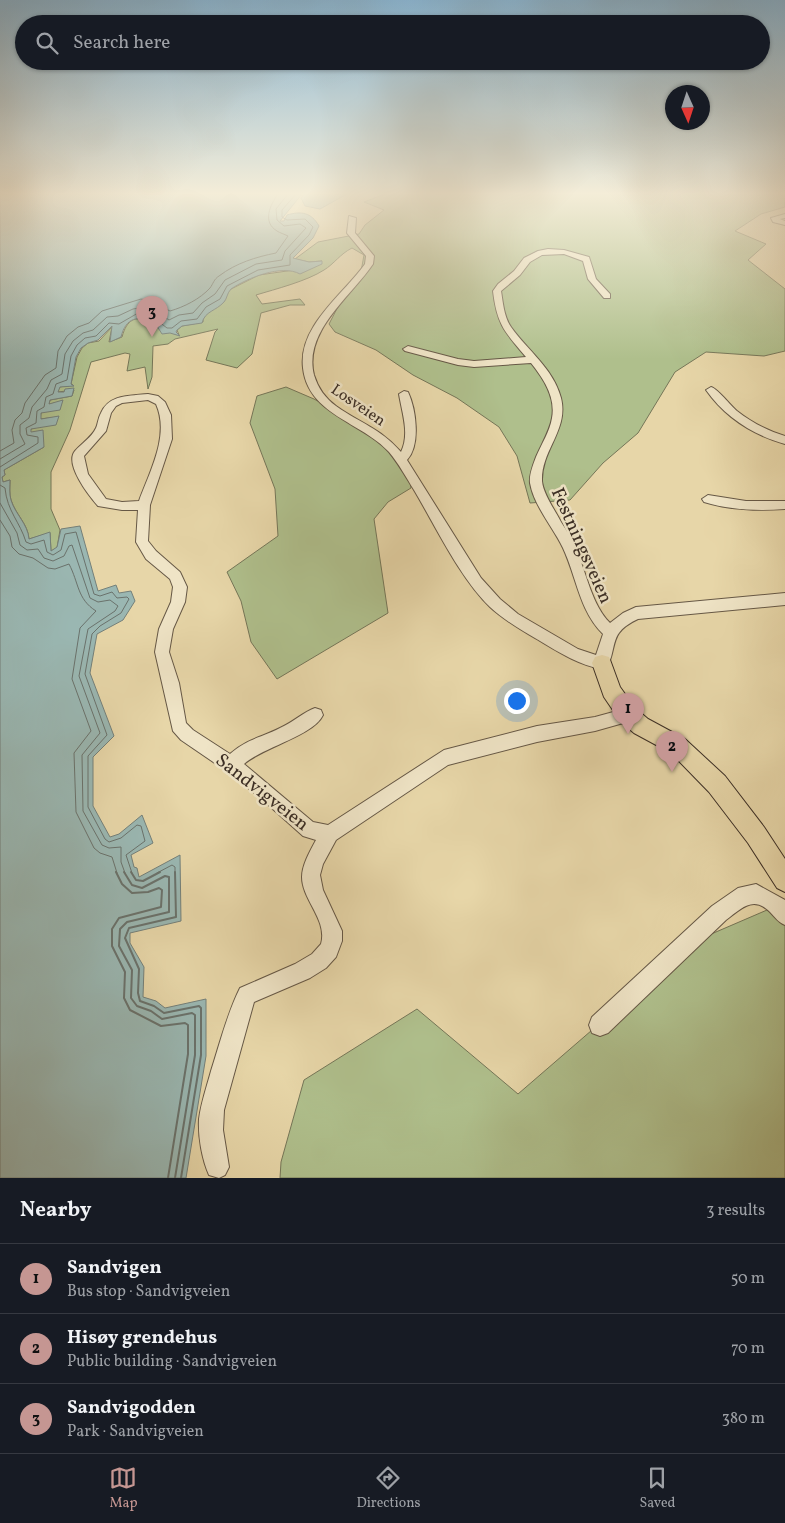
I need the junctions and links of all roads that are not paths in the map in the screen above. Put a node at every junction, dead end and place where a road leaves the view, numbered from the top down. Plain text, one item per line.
1 (364, 249) edge
2 (607, 296) dead end
3 (408, 349) dead end
4 (532, 360) junction
5 (711, 390) dead end
6 (404, 394) dead end
7 (785, 440) edge
8 (401, 459) junction
9 (708, 499) dead end
10 (144, 505) junction
11 (785, 506) edge
12 (785, 599) edge
13 (610, 632) junction
14 (602, 662) junction
15 (315, 715) dead end
16 (628, 715) junction
17 (231, 764) junction
18 (330, 834) junction
19 (785, 880) edge
20 (785, 915) edge
21 (600, 1025) dead end
22 (217, 1167) dead end

1 - 8 street, Losveien
2 - 4 street, Festningsveien
3 - 4 street
4 - 13 street, Festningsveien
5 - 7 street
6 - 8 street, Losveien
8 - 14 street, Losveien
9 - 11 street
10 - 10 street, Sandvigveien
10 - 17 street, Sandvigveien
12 - 13 street
13 - 14 street
14 - 16 main road
15 - 17 street
16 - 18 street, Sandvigveien
16 - 19 main road
17 - 18 street, Sandvigveien
18 - 22 street
20 - 21 street

